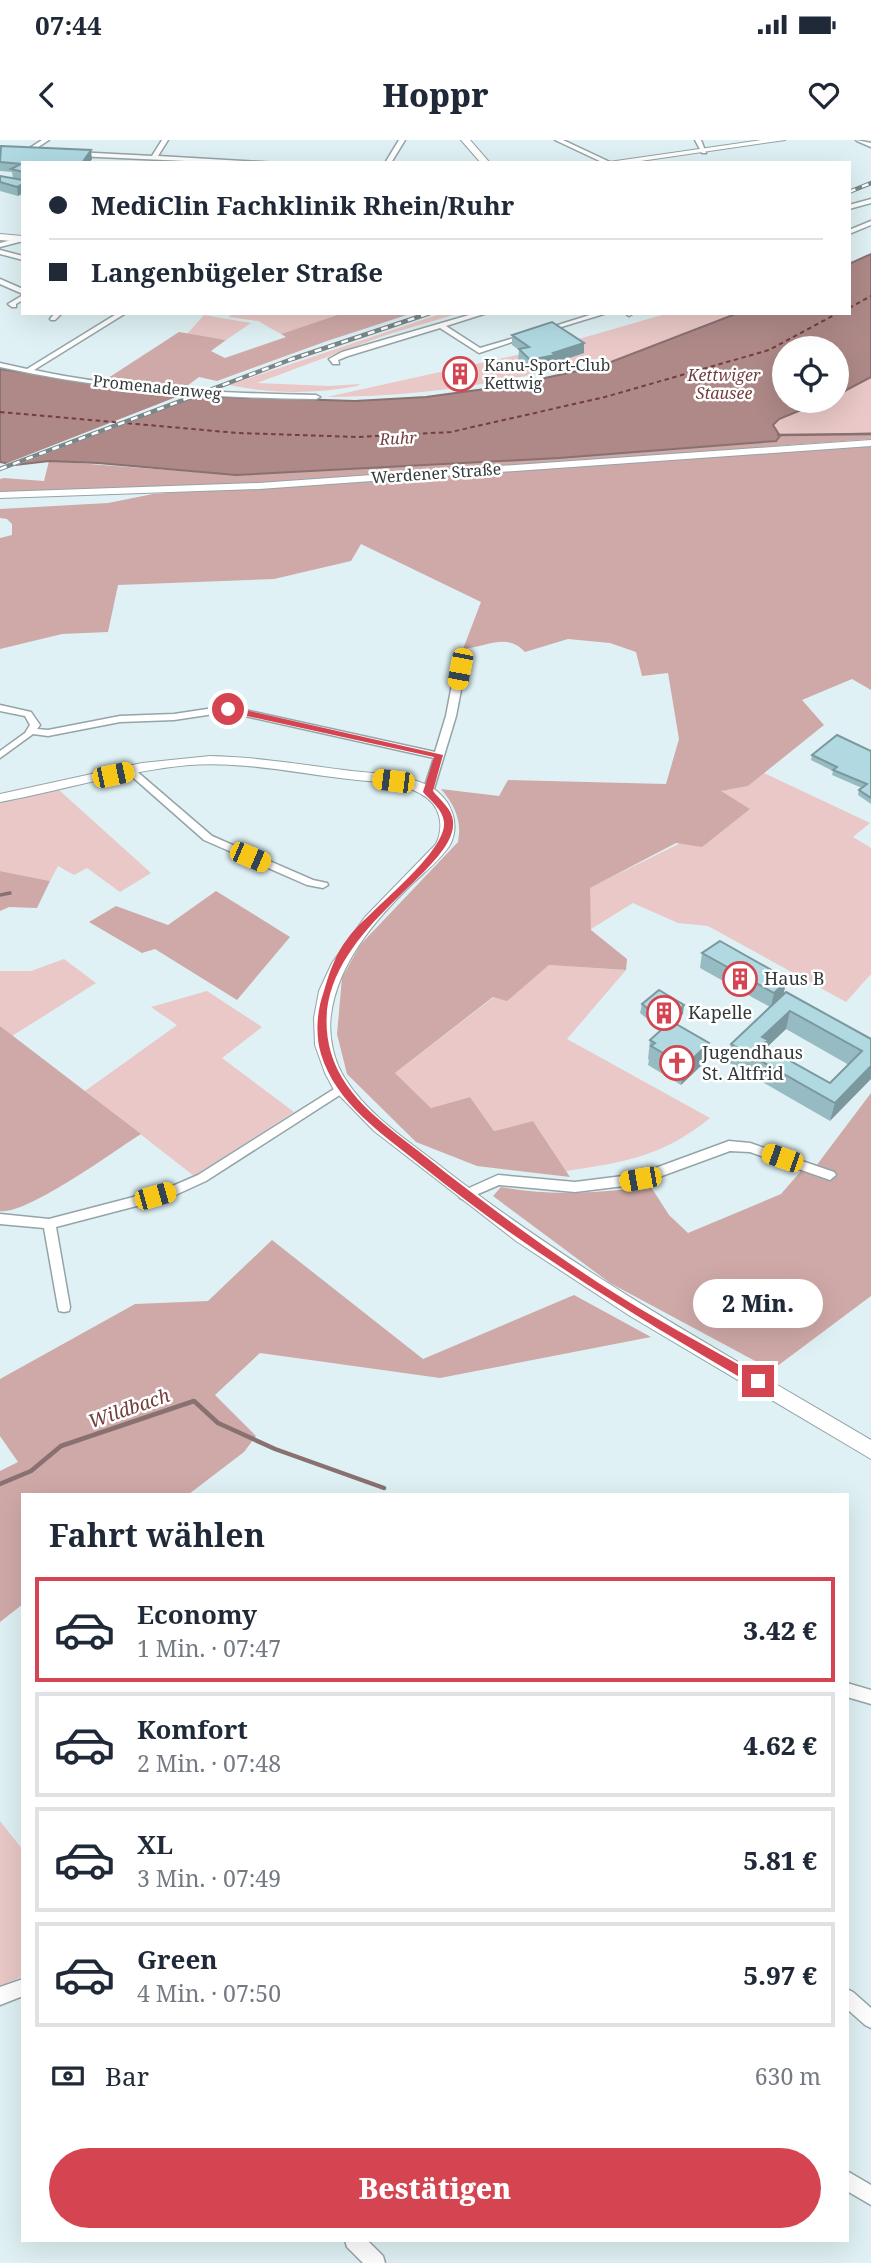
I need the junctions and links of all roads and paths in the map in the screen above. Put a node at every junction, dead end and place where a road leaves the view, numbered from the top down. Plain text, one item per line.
1 (47, 140) edge
2 (165, 140) edge
3 (402, 140) edge
4 (465, 140) edge
5 (698, 140) edge
6 (781, 140) edge
7 (859, 140) edge
8 (564, 141) edge
9 (871, 145) edge
10 (16, 151) edge
11 (27, 152) junction
12 (44, 152) edge
13 (704, 152) junction
14 (68, 153) edge
15 (154, 157) junction
16 (235, 161) edge
17 (389, 161) edge
18 (484, 161) edge
19 (604, 161) edge
20 (625, 161) edge
21 (871, 201) edge
22 (851, 206) edge
23 (871, 223) edge
24 (851, 231) edge
25 (0, 237) edge
26 (21, 239) edge
27 (21, 239) edge
28 (0, 245) edge
29 (0, 252) edge
30 (21, 257) edge
31 (0, 281) edge
32 (21, 294) edge
33 (21, 296) edge
34 (14, 306) dead end
35 (119, 315) edge
36 (477, 315) edge
37 (597, 315) edge
38 (441, 326) junction
39 (336, 362) dead end
40 (0, 365) edge
41 (28, 371) junction
42 (316, 397) dead end
43 (871, 443) edge
44 (124, 493) junction
45 (0, 495) edge
46 (0, 507) edge
47 (460, 669) dead end
48 (0, 708) edge
49 (32, 731) junction
50 (0, 755) edge
51 (439, 755) junction
52 (131, 771) junction
53 (428, 792) junction
54 (0, 798) edge
55 (323, 885) dead end
56 (342, 1088) junction
57 (830, 1175) dead end
58 (464, 1195) junction
59 (0, 1219) edge
60 (49, 1224) junction
61 (64, 1307) dead end
62 (871, 1450) edge
63 (849, 1691) edge
64 (871, 1698) edge
65 (21, 1988) edge
66 (0, 1996) edge
67 (849, 2000) edge
68 (871, 2019) edge
69 (849, 2181) edge
70 (871, 2196) edge
71 (356, 2242) edge
72 (376, 2263) edge

1 - 11 street
2 - 15 street
3 - 17 street
4 - 18 main road
5 - 13 street
6 - 13 main road
7 - 9 street
8 - 19 street
10 - 11 street
11 - 12 street
13 - 20 main road
14 - 15 street
15 - 16 street
21 - 22 street
23 - 24 street
25 - 26 main road
27 - 28 street
29 - 30 street
31 - 32 street
33 - 34 street
35 - 41 street
36 - 38 street
37 - 38 street
38 - 39 street
40 - 41 street, Promenadenweg
41 - 42 street, Promenadenweg
43 - 44 main road, Werdener Straße
44 - 45 main road, Werdener Straße
44 - 46 main road
47 - 51 street
48 - 49 street
49 - 50 street
49 - 51 street
51 - 53 street
52 - 53 main road
52 - 54 main road
52 - 55 street
53 - 56 main road
56 - 58 main road
56 - 60 street
57 - 58 street
58 - 62 main road
59 - 60 street
60 - 61 street
63 - 64 street
65 - 66 street
67 - 68 street
69 - 70 street
71 - 72 street

